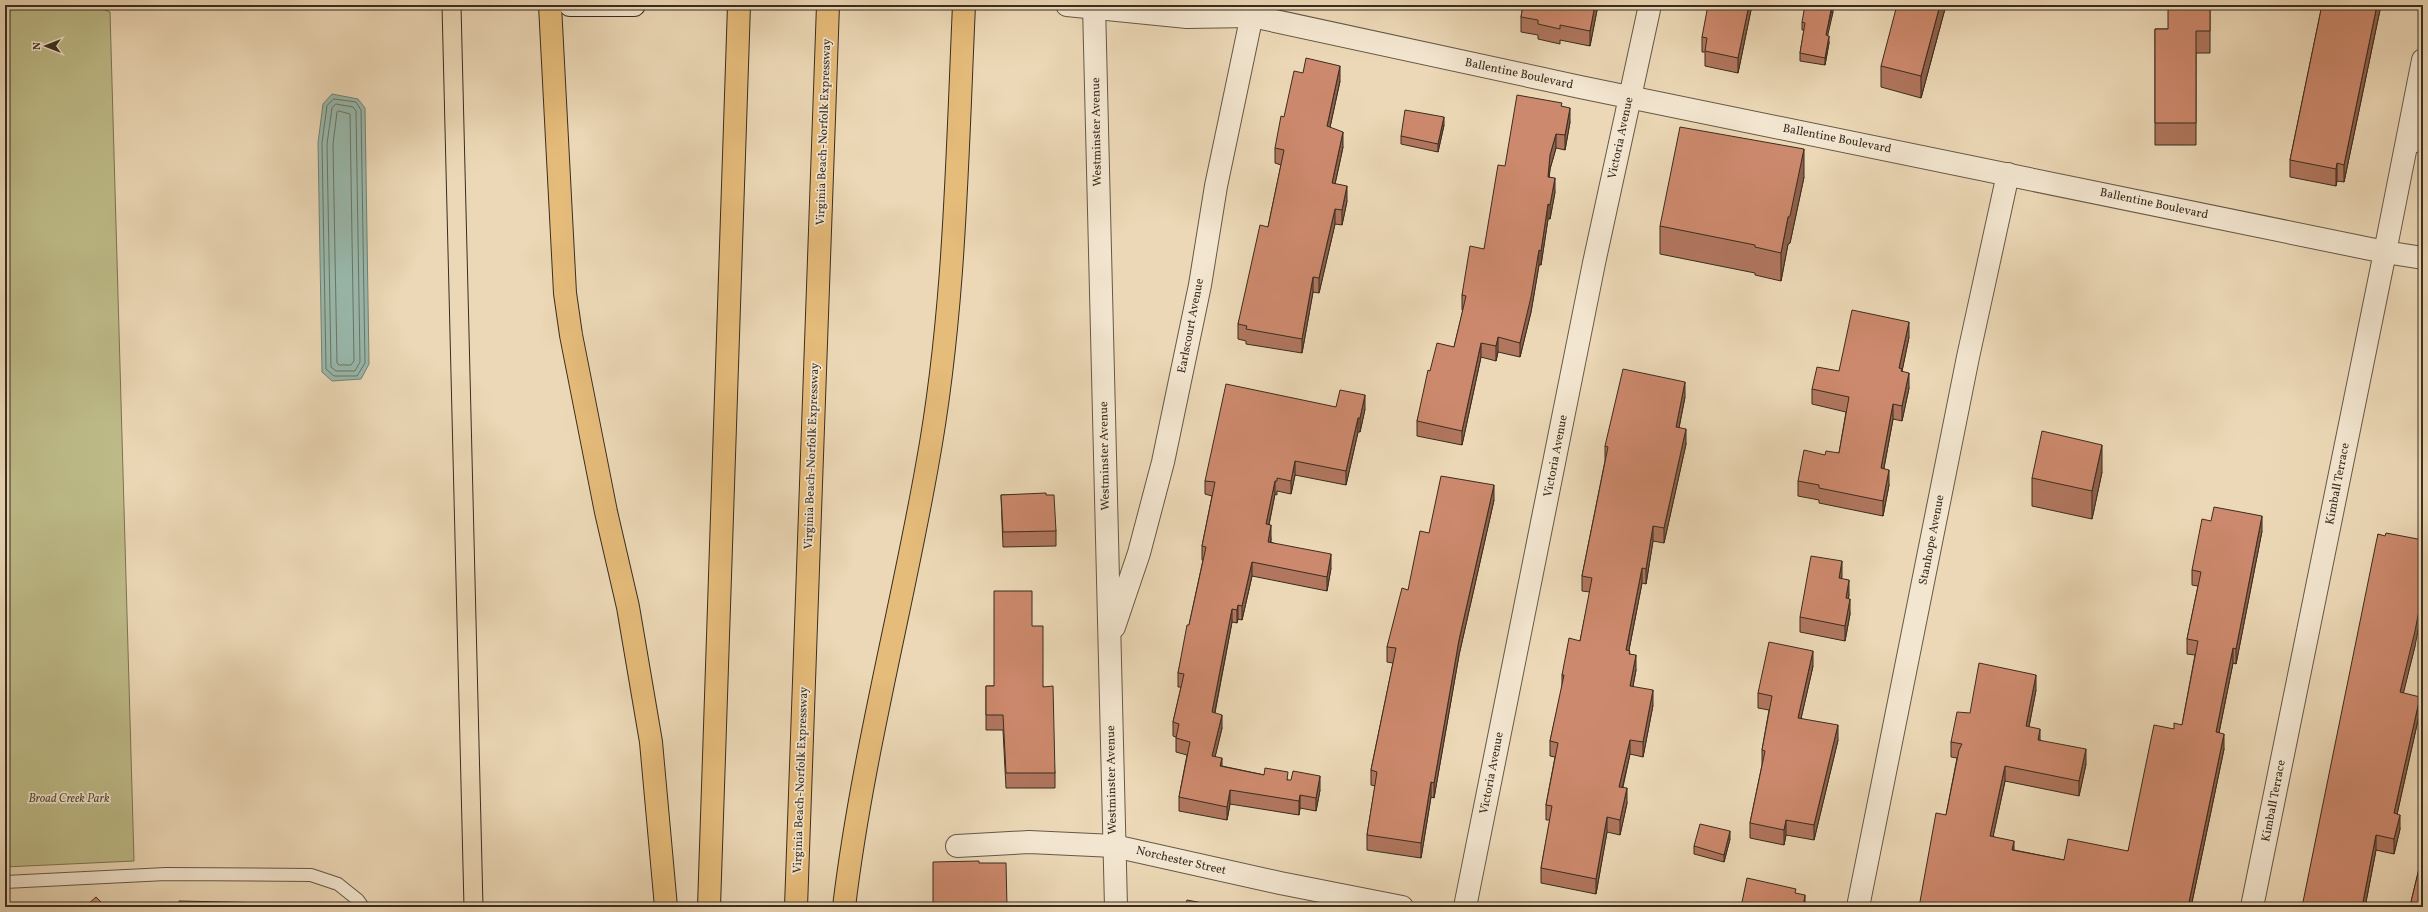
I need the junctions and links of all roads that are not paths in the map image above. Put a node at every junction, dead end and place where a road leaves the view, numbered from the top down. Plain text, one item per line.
1 (550, 5) edge
2 (570, 5) edge
3 (634, 5) edge
4 (739, 5) edge
5 (828, 5) edge
6 (964, 5) edge
7 (1067, 5) edge
8 (1650, 5) edge
9 (1094, 6) edge
10 (1247, 9) edge
11 (2423, 60) edge
12 (1630, 97) junction
13 (2414, 147) edge
14 (2008, 174) junction
15 (2386, 252) junction
16 (2423, 258) edge
17 (1109, 642) junction
18 (957, 846) dead end
19 (1114, 846) junction
20 (5, 882) edge
21 (363, 907) edge
22 (666, 907) edge
23 (709, 907) edge
24 (796, 907) edge
25 (844, 907) edge
26 (1116, 907) edge
27 (1402, 907) edge
28 (1465, 907) edge
29 (1858, 907) edge
30 (2252, 907) edge

1 - 22 highway
2 - 3 street
4 - 23 highway
5 - 24 highway, Virginia Beach-Norfolk Expressway
6 - 25 highway
7 - 9 street, Ballentine Boulevard
8 - 12 street, Victoria Avenue
9 - 10 street, Ballentine Boulevard
9 - 17 street, Westminster Avenue
10 - 12 street, Ballentine Boulevard
10 - 17 street, Earlscourt Avenue
11 - 13 street, Kimball Terrace
12 - 14 street, Ballentine Boulevard
12 - 28 street, Victoria Avenue
13 - 15 street, Kimball Terrace
14 - 15 street, Ballentine Boulevard
14 - 29 street, Stanhope Avenue
15 - 16 street, Ballentine Boulevard
15 - 30 street, Kimball Terrace
17 - 19 street, Westminster Avenue
18 - 19 street, Norchester Street
19 - 26 street, Westminster Avenue
19 - 27 street, Norchester Street
20 - 21 lane

